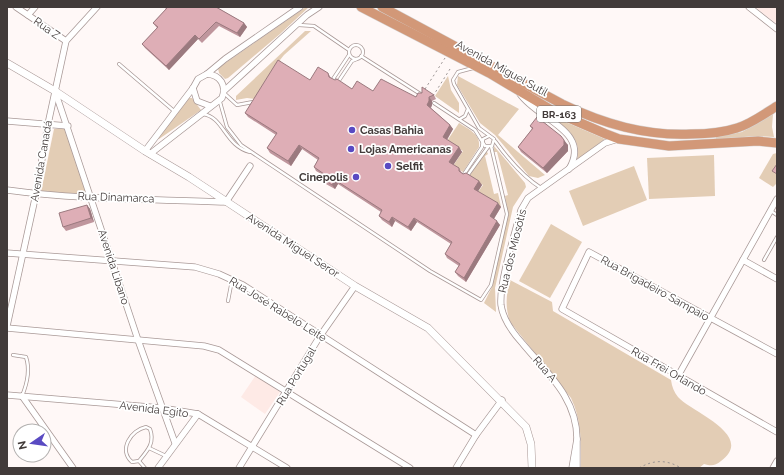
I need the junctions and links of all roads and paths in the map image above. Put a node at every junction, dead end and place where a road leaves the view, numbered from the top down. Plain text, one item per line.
1 (16, 7) edge
2 (35, 7) edge
3 (97, 7) edge
4 (300, 7) edge
5 (319, 7) edge
6 (361, 7) edge
7 (382, 7) edge
8 (749, 7) edge
9 (28, 15) junction
10 (296, 26) junction
11 (777, 29) edge
12 (66, 41) junction
13 (349, 50) junction
14 (349, 55) junction
15 (361, 56) junction
16 (357, 59) junction
17 (443, 62) dead end
18 (7, 63) edge
19 (119, 64) dead end
20 (478, 68) junction
21 (450, 69) dead end
22 (207, 74) junction
23 (193, 88) junction
24 (55, 91) junction
25 (424, 91) edge
26 (224, 92) junction
27 (520, 92) junction
28 (429, 94) edge
29 (422, 95) edge
30 (220, 102) junction
31 (253, 102) edge
32 (434, 103) dead end
33 (210, 106) junction
34 (777, 106) edge
35 (468, 109) junction
36 (174, 111) junction
37 (199, 115) junction
38 (460, 119) junction
39 (7, 121) edge
40 (48, 124) junction
41 (467, 125) junction
42 (68, 126) junction
43 (479, 128) junction
44 (492, 138) junction
45 (619, 139) junction
46 (483, 143) junction
47 (777, 143) edge
48 (490, 147) junction
49 (147, 153) junction
50 (252, 153) junction
51 (250, 166) dead end
52 (568, 171) junction
53 (541, 189) junction
54 (7, 190) edge
55 (36, 194) junction
56 (92, 197) junction
57 (777, 199) edge
58 (226, 202) junction
59 (770, 211) junction
60 (777, 215) edge
61 (777, 237) edge
62 (7, 253) edge
63 (23, 254) junction
64 (743, 260) junction
65 (764, 260) dead end
66 (113, 261) junction
67 (777, 279) edge
68 (232, 280) junction
69 (355, 286) junction
70 (481, 295) dead end
71 (483, 299) junction
72 (228, 301) dead end
73 (501, 305) joint
74 (562, 309) joint
75 (711, 319) junction
76 (7, 327) edge
77 (320, 336) junction
78 (138, 340) junction
79 (777, 354) edge
80 (13, 355) dead end
81 (678, 376) junction
82 (287, 391) junction
83 (7, 396) edge
84 (22, 396) junction
85 (502, 400) junction
86 (162, 408) junction
87 (198, 414) junction
88 (777, 432) edge
89 (476, 435) junction
90 (577, 439) junction
91 (175, 443) junction
92 (252, 446) junction
93 (149, 448) junction
94 (166, 456) junction
95 (139, 461) junction
96 (777, 462) edge
97 (73, 468) edge
98 (145, 468) edge
99 (158, 468) edge
100 (239, 468) edge
101 (287, 468) edge
102 (410, 468) edge
103 (456, 468) edge
104 (532, 468) edge
105 (572, 468) edge
106 (577, 468) edge
107 (639, 468) edge
108 (681, 468) edge
109 (773, 468) edge

1 - 9 street, Rua Z
2 - 9 street
3 - 12 street, Avenida Canadá
4 - 22 street
5 - 10 street
6 - 20 highway, Avenida Miguel Sutil / BR-163
7 - 34 highway, Avenida Miguel Sutil / BR-163
8 - 11 street
9 - 12 street, Rua Z
10 - 13 lane
10 - 26 street
12 - 24 street, Avenida Canadá
13 - 14 lane
13 - 15 lane
14 - 16 lane
14 - 16 lane
15 - 16 lane
15 - 29 lane
17 - 25 path
18 - 24 street, Avenida Miguel Seror
19 - 36 lane
20 - 27 highway, Avenida Miguel Sutil / BR-163
20 - 35 lane
21 - 28 path
22 - 23 street
22 - 26 street
23 - 33 street
23 - 36 street
24 - 40 street, Avenida Canadá
24 - 42 street, Avenida Libano
24 - 49 street, Avenida Miguel Seror
26 - 30 street
26 - 31 lane
27 - 45 highway, Avenida Miguel Sutil / BR-163
27 - 52 street
30 - 33 street
30 - 50 lane
32 - 38 lane
33 - 37 street
35 - 38 lane
35 - 43 lane
36 - 49 street
37 - 49 street
37 - 50 lane
38 - 41 lane
39 - 40 street
40 - 42 street
40 - 55 street, Avenida Canadá
41 - 43 lane
41 - 46 lane
42 - 56 street, Avenida Libano
43 - 44 lane
44 - 46 lane
44 - 48 lane
44 - 53 lane
45 - 47 highway, Avenida Miguel Sutil / BR-163
45 - 52 street, Rua dos Miosótis
46 - 48 lane
46 - 48 lane
48 - 71 lane
49 - 58 street, Avenida Miguel Seror
50 - 71 lane
51 - 58 street
52 - 53 street, Rua dos Miosótis
53 - 73 street, Rua dos Miosótis
54 - 55 street, Rua Dinamarca
55 - 56 street, Rua Dinamarca
55 - 63 street, Avenida Canadá
56 - 58 street, Rua Dinamarca
56 - 66 street, Avenida Libano
57 - 59 street
58 - 69 street, Avenida Miguel Seror
59 - 60 lane
59 - 64 street
61 - 65 lane
62 - 63 street, Rua José Rabelo Leite
63 - 66 street, Rua José Rabelo Leite
63 - 76 street, Avenida Canadá
64 - 67 street
64 - 75 street
66 - 68 street, Rua José Rabelo Leite
66 - 78 street, Avenida Libano
68 - 72 lane
68 - 77 street, Rua José Rabelo Leite
69 - 77 street, Rua Portugal
69 - 85 street, Avenida Miguel Seror
70 - 71 lane
73 - 90 street, Rua A
74 - 75 street, Rua Brigadeiro Sampaio
74 - 81 street, Rua Frei Orlando
75 - 79 street, Rua Brigadeiro Sampaio
75 - 81 street
76 - 78 street
77 - 82 street, Rua Portugal
77 - 89 street, Rua José Rabelo Leite
78 - 82 street
78 - 86 street, Avenida Libano
80 - 84 lane
81 - 88 street, Rua Frei Orlando
82 - 92 street, Rua Portugal
82 - 102 street
83 - 84 street, Avenida Egito
84 - 86 street, Avenida Egito
84 - 97 street
85 - 89 street
85 - 104 street, Avenida Miguel Seror
86 - 87 street, Avenida Egito
86 - 91 street, Avenida Libano
87 - 91 street
87 - 92 street, Avenida Egito
89 - 103 street
90 - 105 street, Rua A
90 - 106 street, Rua A
91 - 94 street
92 - 100 street, Rua Portugal
92 - 101 street, Avenida Egito
93 - 94 lane
93 - 95 lane
93 - 95 lane
94 - 99 street
95 - 98 lane
96 - 109 street
107 - 108 path

